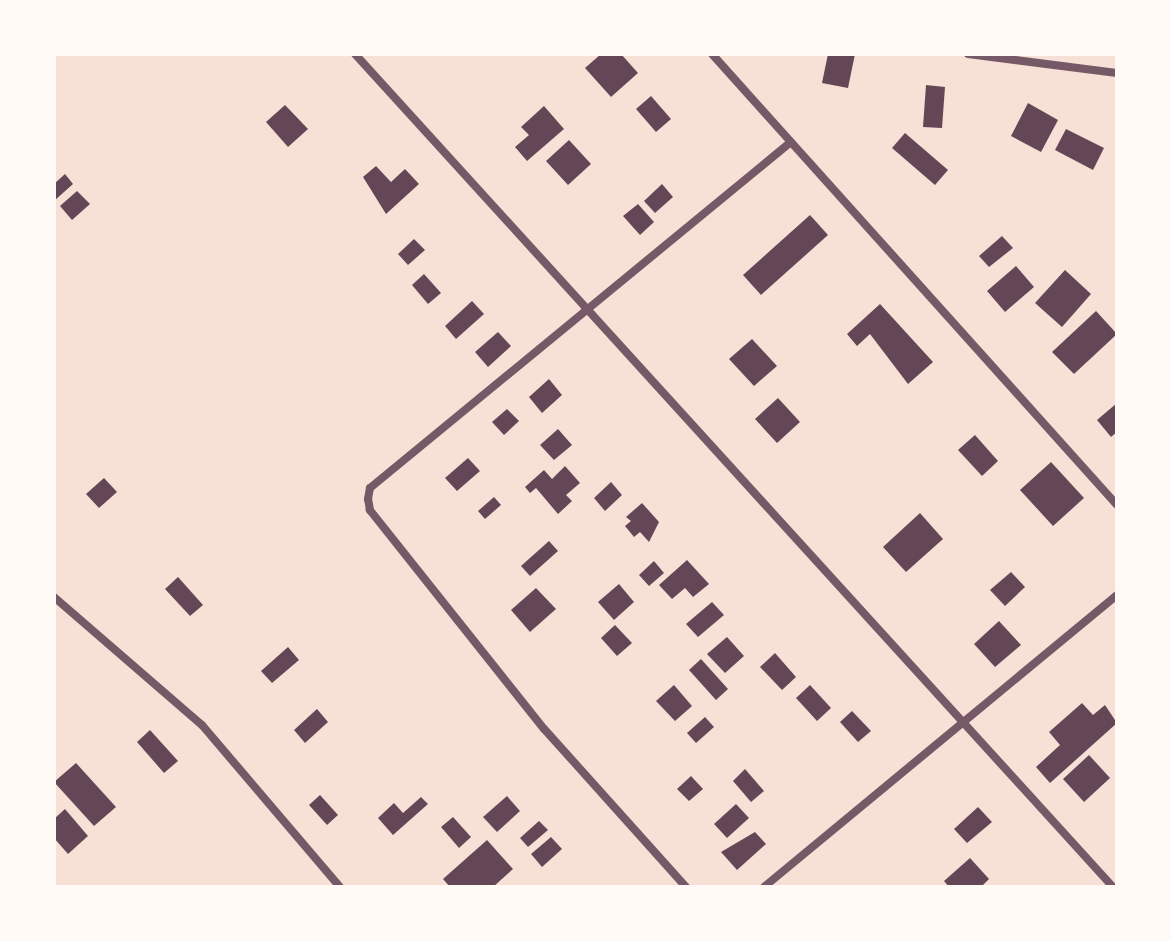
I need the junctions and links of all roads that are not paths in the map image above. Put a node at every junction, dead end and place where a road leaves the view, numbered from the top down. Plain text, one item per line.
1 (355, 54) edge
2 (712, 54) edge
3 (968, 54) edge
4 (1117, 73) edge
5 (791, 142) junction
6 (588, 309) junction
7 (1117, 505) edge
8 (1117, 595) edge
9 (54, 597) edge
10 (965, 722) junction
11 (340, 887) edge
12 (686, 887) edge
13 (764, 887) edge
14 (1113, 887) edge

1 - 6 street
2 - 5 street
3 - 4 street
5 - 6 street
5 - 7 street
6 - 10 street
6 - 12 street
8 - 10 street
9 - 11 street
10 - 13 street
10 - 14 street

